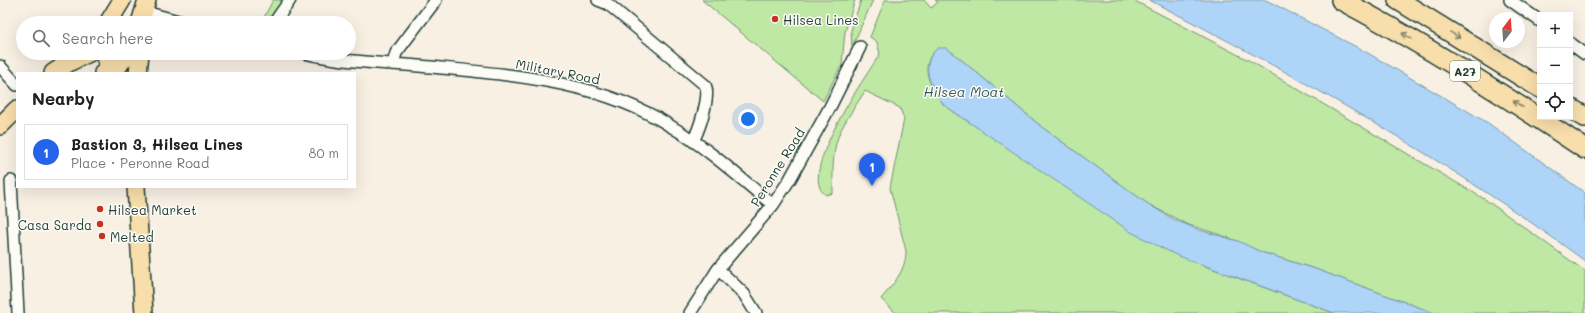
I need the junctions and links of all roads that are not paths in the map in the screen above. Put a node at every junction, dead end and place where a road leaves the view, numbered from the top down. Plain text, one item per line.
1 (122, 0) edge
2 (290, 0) edge
3 (436, 0) edge
4 (598, 0) edge
5 (1341, 0) edge
6 (1398, 0) edge
7 (1510, 0) edge
8 (145, 12) edge
9 (112, 16) edge
10 (160, 16) edge
11 (279, 16) edge
12 (1537, 19) edge
13 (1573, 45) edge
14 (860, 47) dead end
15 (1585, 54) edge
16 (74, 60) edge
17 (105, 60) edge
18 (123, 60) edge
19 (139, 60) edge
20 (350, 60) edge
21 (393, 64) junction
22 (0, 66) edge
23 (55, 72) edge
24 (108, 72) edge
25 (138, 72) edge
26 (16, 84) edge
27 (1537, 86) edge
28 (16, 110) edge
29 (1573, 110) edge
30 (1585, 118) edge
31 (0, 126) edge
32 (693, 141) junction
33 (1585, 149) edge
34 (11, 181) dead end
35 (136, 188) edge
36 (773, 205) junction
37 (718, 269) junction
38 (18, 313) edge
39 (144, 313) edge
40 (690, 313) edge
41 (756, 313) edge

1 - 9 main road
2 - 11 street
3 - 21 street
4 - 32 street
33 -> 5 highway, A27
6 -> 27 highway, A27
7 - 12 street
8 - 10 street
13 - 15 street
14 - 36 street, Peronne Road
16 - 23 main road
17 - 24 main road
18 - 24 main road
19 - 25 main road
20 - 21 street, Military Road
21 - 32 street, Military Road
22 - 26 street
28 - 31 main road
29 - 30 highway
32 - 36 street, Military Road
34 - 38 street
35 - 39 main road
36 - 37 street, Peronne Road
37 - 40 street, Peronne Road
37 - 41 street

